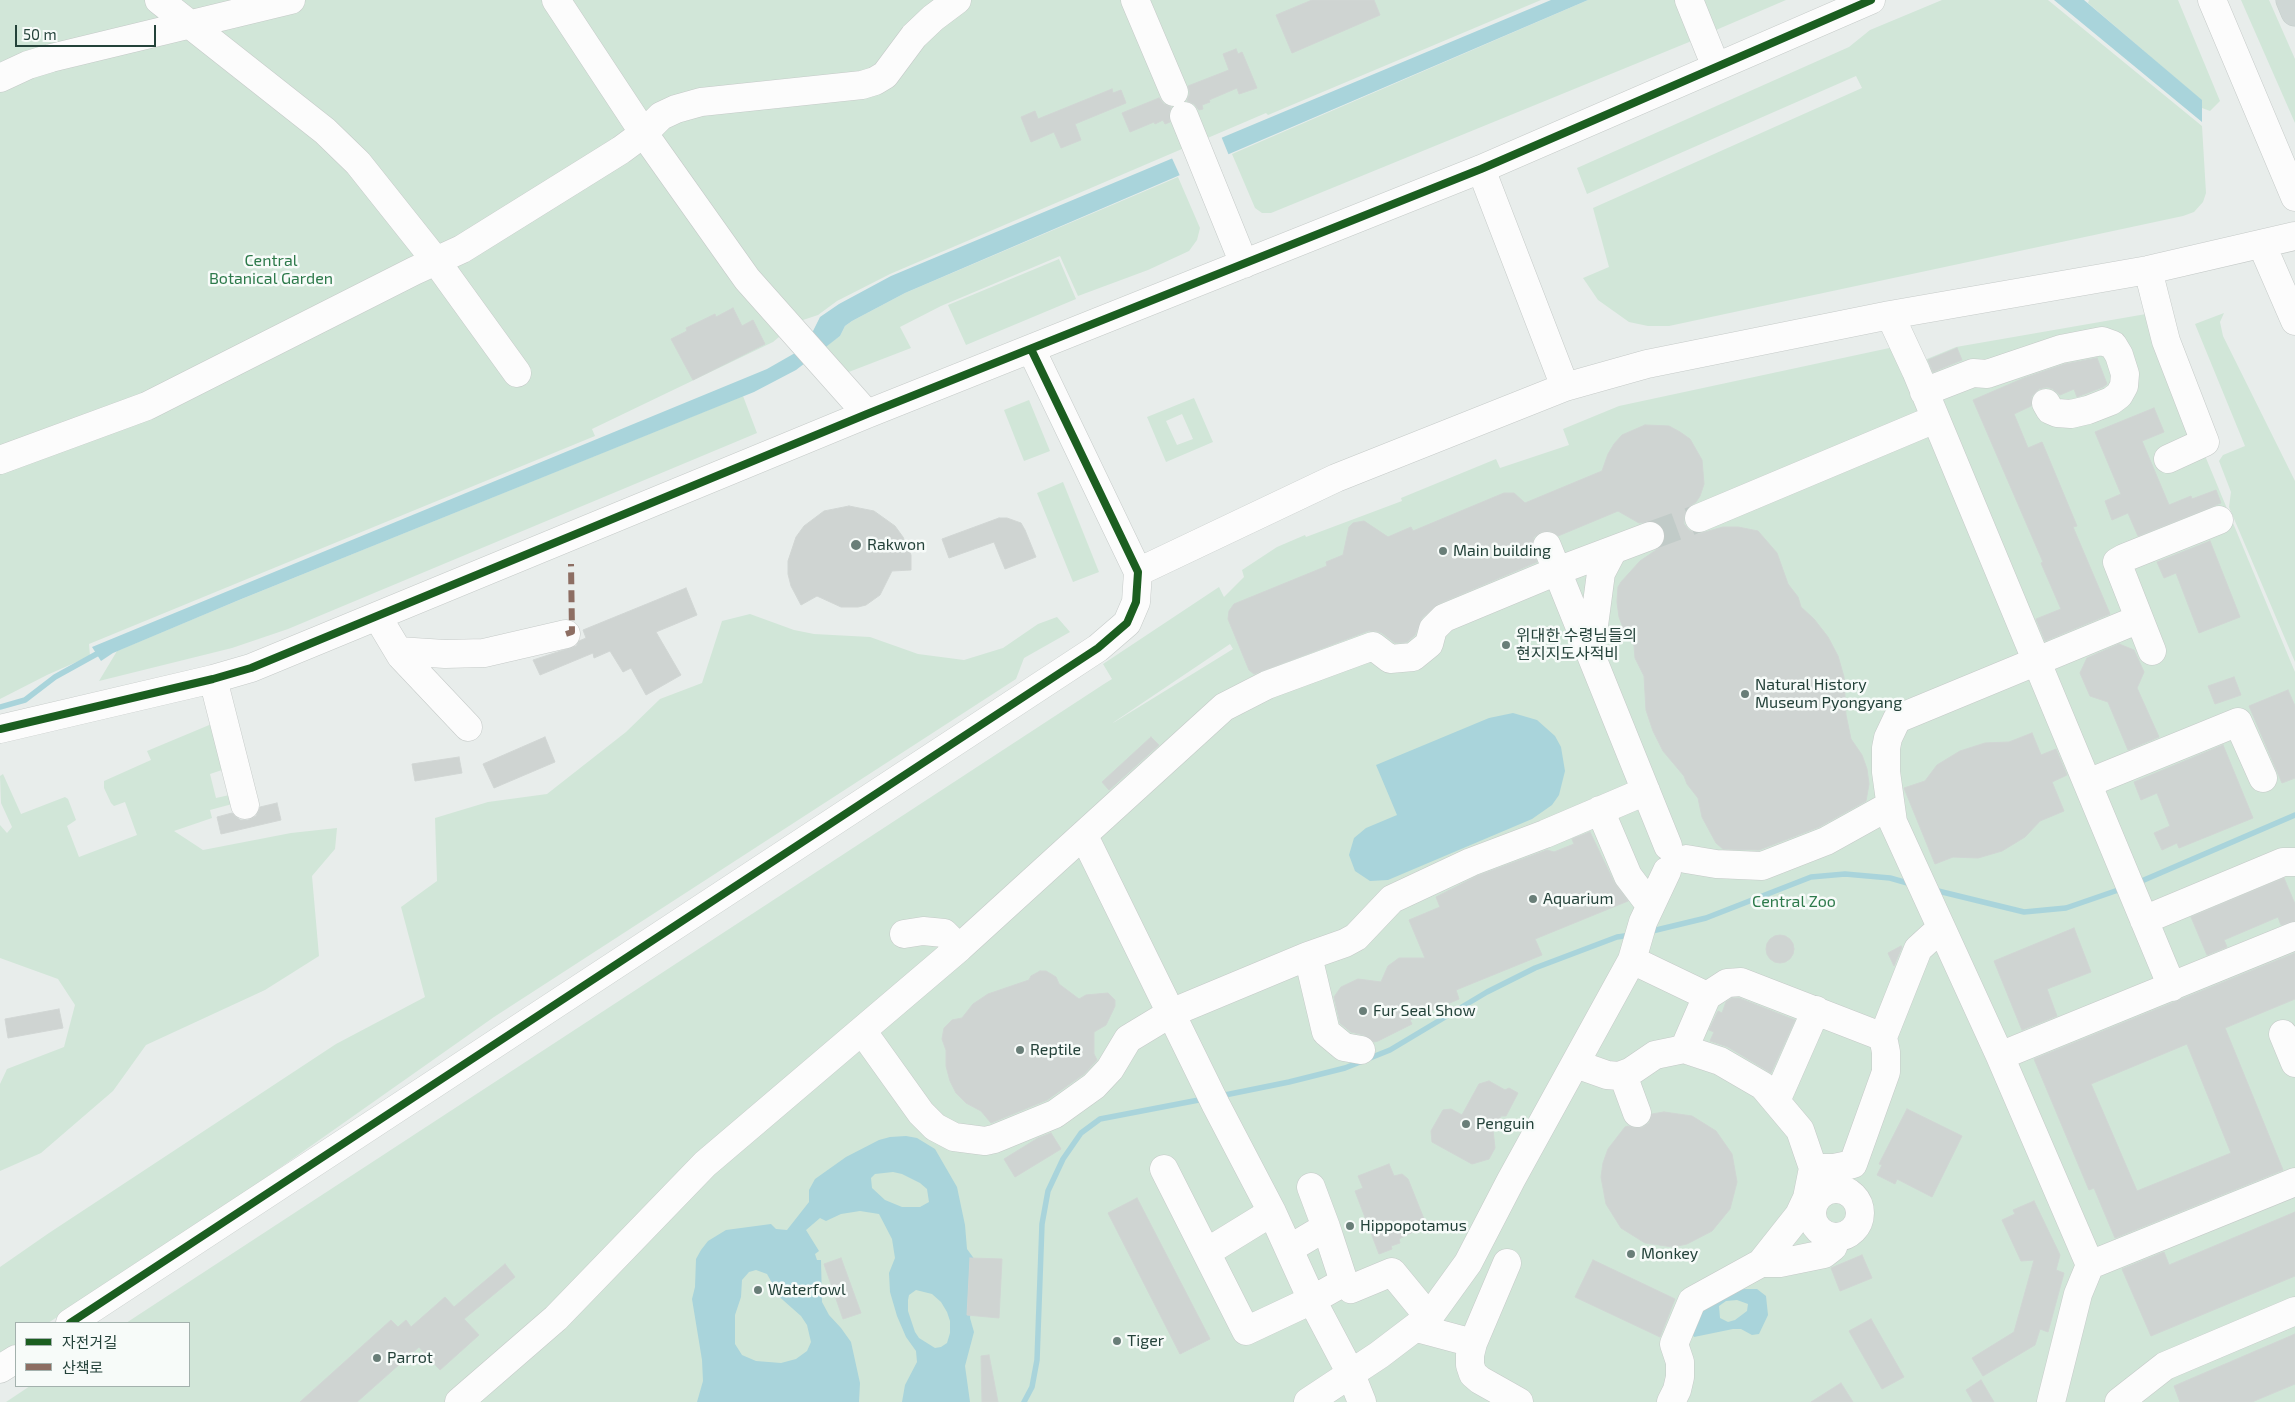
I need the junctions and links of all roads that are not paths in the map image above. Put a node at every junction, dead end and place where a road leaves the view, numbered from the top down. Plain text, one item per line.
1 (159, 0) edge
2 (291, 0) edge
3 (556, 0) edge
4 (957, 0) edge
5 (1135, 0) edge
6 (1689, 0) edge
7 (1871, 0) edge
8 (2212, 0) edge
9 (2290, 0) edge
10 (2295, 12) edge
11 (190, 25) junction
12 (1716, 67) junction
13 (0, 78) edge
14 (644, 133) junction
15 (1481, 169) junction
16 (2295, 197) edge
17 (2295, 236) edge
18 (2262, 245) junction
19 (436, 260) junction
20 (1244, 264) junction
21 (2148, 270) junction
22 (1890, 315) junction
23 (2295, 321) edge
24 (1031, 349) junction
25 (517, 373) dead end
26 (1565, 387) junction
27 (1924, 392) junction
28 (2046, 403) dead end
29 (867, 414) junction
30 (1935, 419) junction
31 (2168, 459) dead end
32 (0, 460) edge
33 (1699, 518) tunnel mouth
34 (2219, 520) dead end
35 (1650, 536) tunnel mouth
36 (1547, 546) dead end
37 (1612, 552) junction
38 (1557, 571) junction
39 (1138, 572) junction
40 (377, 616) junction
41 (2139, 619) junction
42 (566, 634) dead end
43 (398, 651) junction
44 (2152, 651) dead end
45 (1591, 652) junction
46 (2036, 662) junction
47 (213, 679) junction
48 (468, 727) dead end
49 (0, 729) edge
50 (2262, 778) dead end
51 (2088, 783) junction
52 (1646, 791) junction
53 (245, 805) dead end
54 (1889, 806) junction
55 (1600, 810) junction
56 (1084, 836) junction
57 (1674, 859) junction
58 (2295, 862) edge
59 (2140, 910) junction
60 (1647, 914) junction
61 (1936, 918) junction
62 (904, 934) dead end
63 (2295, 936) edge
64 (959, 948) junction
65 (1633, 954) junction
66 (1308, 956) junction
67 (2172, 987) junction
68 (1707, 996) junction
69 (1816, 1010) junction
70 (1171, 1013) junction
71 (863, 1032) junction
72 (2283, 1034) dead end
73 (1883, 1037) junction
74 (1362, 1050) dead end
75 (1684, 1050) junction
76 (2000, 1056) junction
77 (2295, 1063) edge
78 (1576, 1064) junction
79 (1623, 1075) junction
80 (1776, 1101) junction
81 (1637, 1113) dead end
82 (1853, 1164) junction
83 (1813, 1168) junction
84 (1164, 1169) dead end
85 (2295, 1182) edge
86 (1311, 1187) dead end
87 (1849, 1192) junction
88 (1811, 1199) junction
89 (1272, 1212) junction
90 (1326, 1227) junction
91 (1836, 1238) junction
92 (1289, 1249) junction
93 (1207, 1252) junction
94 (1507, 1263) dead end
95 (1761, 1263) junction
96 (2090, 1264) junction
97 (1344, 1282) junction
98 (1312, 1300) junction
99 (2295, 1311) edge
100 (72, 1322) edge
101 (1423, 1322) junction
102 (1473, 1343) junction
103 (15, 1360) edge
104 (0, 1369) edge
105 (1350, 1372) junction
106 (2125, 1401) edge
107 (459, 1402) edge
108 (1308, 1402) edge
109 (1362, 1402) edge
110 (1519, 1402) edge
111 (1671, 1402) edge
112 (2051, 1402) edge

1 - 11 street
2 - 11 street
3 - 14 street
4 - 14 street
5 - 20 street
6 - 12 street
7 - 12 street
8 - 16 street
9 - 10 main road
11 - 13 street
11 - 19 street
12 - 15 street
14 - 19 street
14 - 29 street
15 - 20 street
15 - 26 street
17 - 18 street
18 - 21 street
18 - 23 street
19 - 25 street
19 - 32 street
20 - 24 street
21 - 22 street
21 - 31 street
22 - 26 street
22 - 27 street
24 - 29 street
24 - 39 street
26 - 39 street
27 - 28 street
27 - 30 street
29 - 40 street
30 - 33 street
30 - 46 street
34 - 41 street
35 - 37 street
36 - 38 street
37 - 38 street
37 - 45 street
38 - 45 street
38 - 56 street
39 - 100 street
40 - 43 street
40 - 47 street
41 - 44 street
41 - 46 street
42 - 43 street
43 - 48 street
45 - 52 street
46 - 51 street
46 - 54 street
47 - 49 street
47 - 53 street
50 - 51 street
51 - 59 street
52 - 55 street
52 - 57 street
54 - 57 street
54 - 61 street
55 - 60 street
55 - 66 street
56 - 64 street
56 - 70 street
57 - 60 street
58 - 59 street
59 - 67 street
60 - 65 street
61 - 73 street
61 - 76 street
62 - 64 street
63 - 67 street
64 - 71 street
65 - 68 street
65 - 78 street
66 - 70 street
66 - 74 street
67 - 76 street
68 - 69 street
68 - 75 street
69 - 73 street
69 - 80 street
70 - 71 street
70 - 89 street
71 - 107 street
72 - 77 street
73 - 82 street
75 - 79 street
75 - 80 street
76 - 96 street
78 - 79 street
78 - 101 street
79 - 81 street
80 - 83 street
82 - 83 street
82 - 87 street
83 - 88 street
84 - 93 street
85 - 96 street
86 - 90 street
87 - 88 street
87 - 91 street
88 - 91 street
88 - 95 street
89 - 92 street
89 - 93 street
90 - 92 street
90 - 97 street
91 - 95 street
92 - 98 street
93 - 98 street
94 - 102 street
95 - 111 street
96 - 112 street
97 - 98 street
97 - 101 street
98 - 105 street
99 - 106 street
101 - 102 street
101 - 105 street
102 - 110 street
103 - 104 street
105 - 108 street
105 - 109 street

